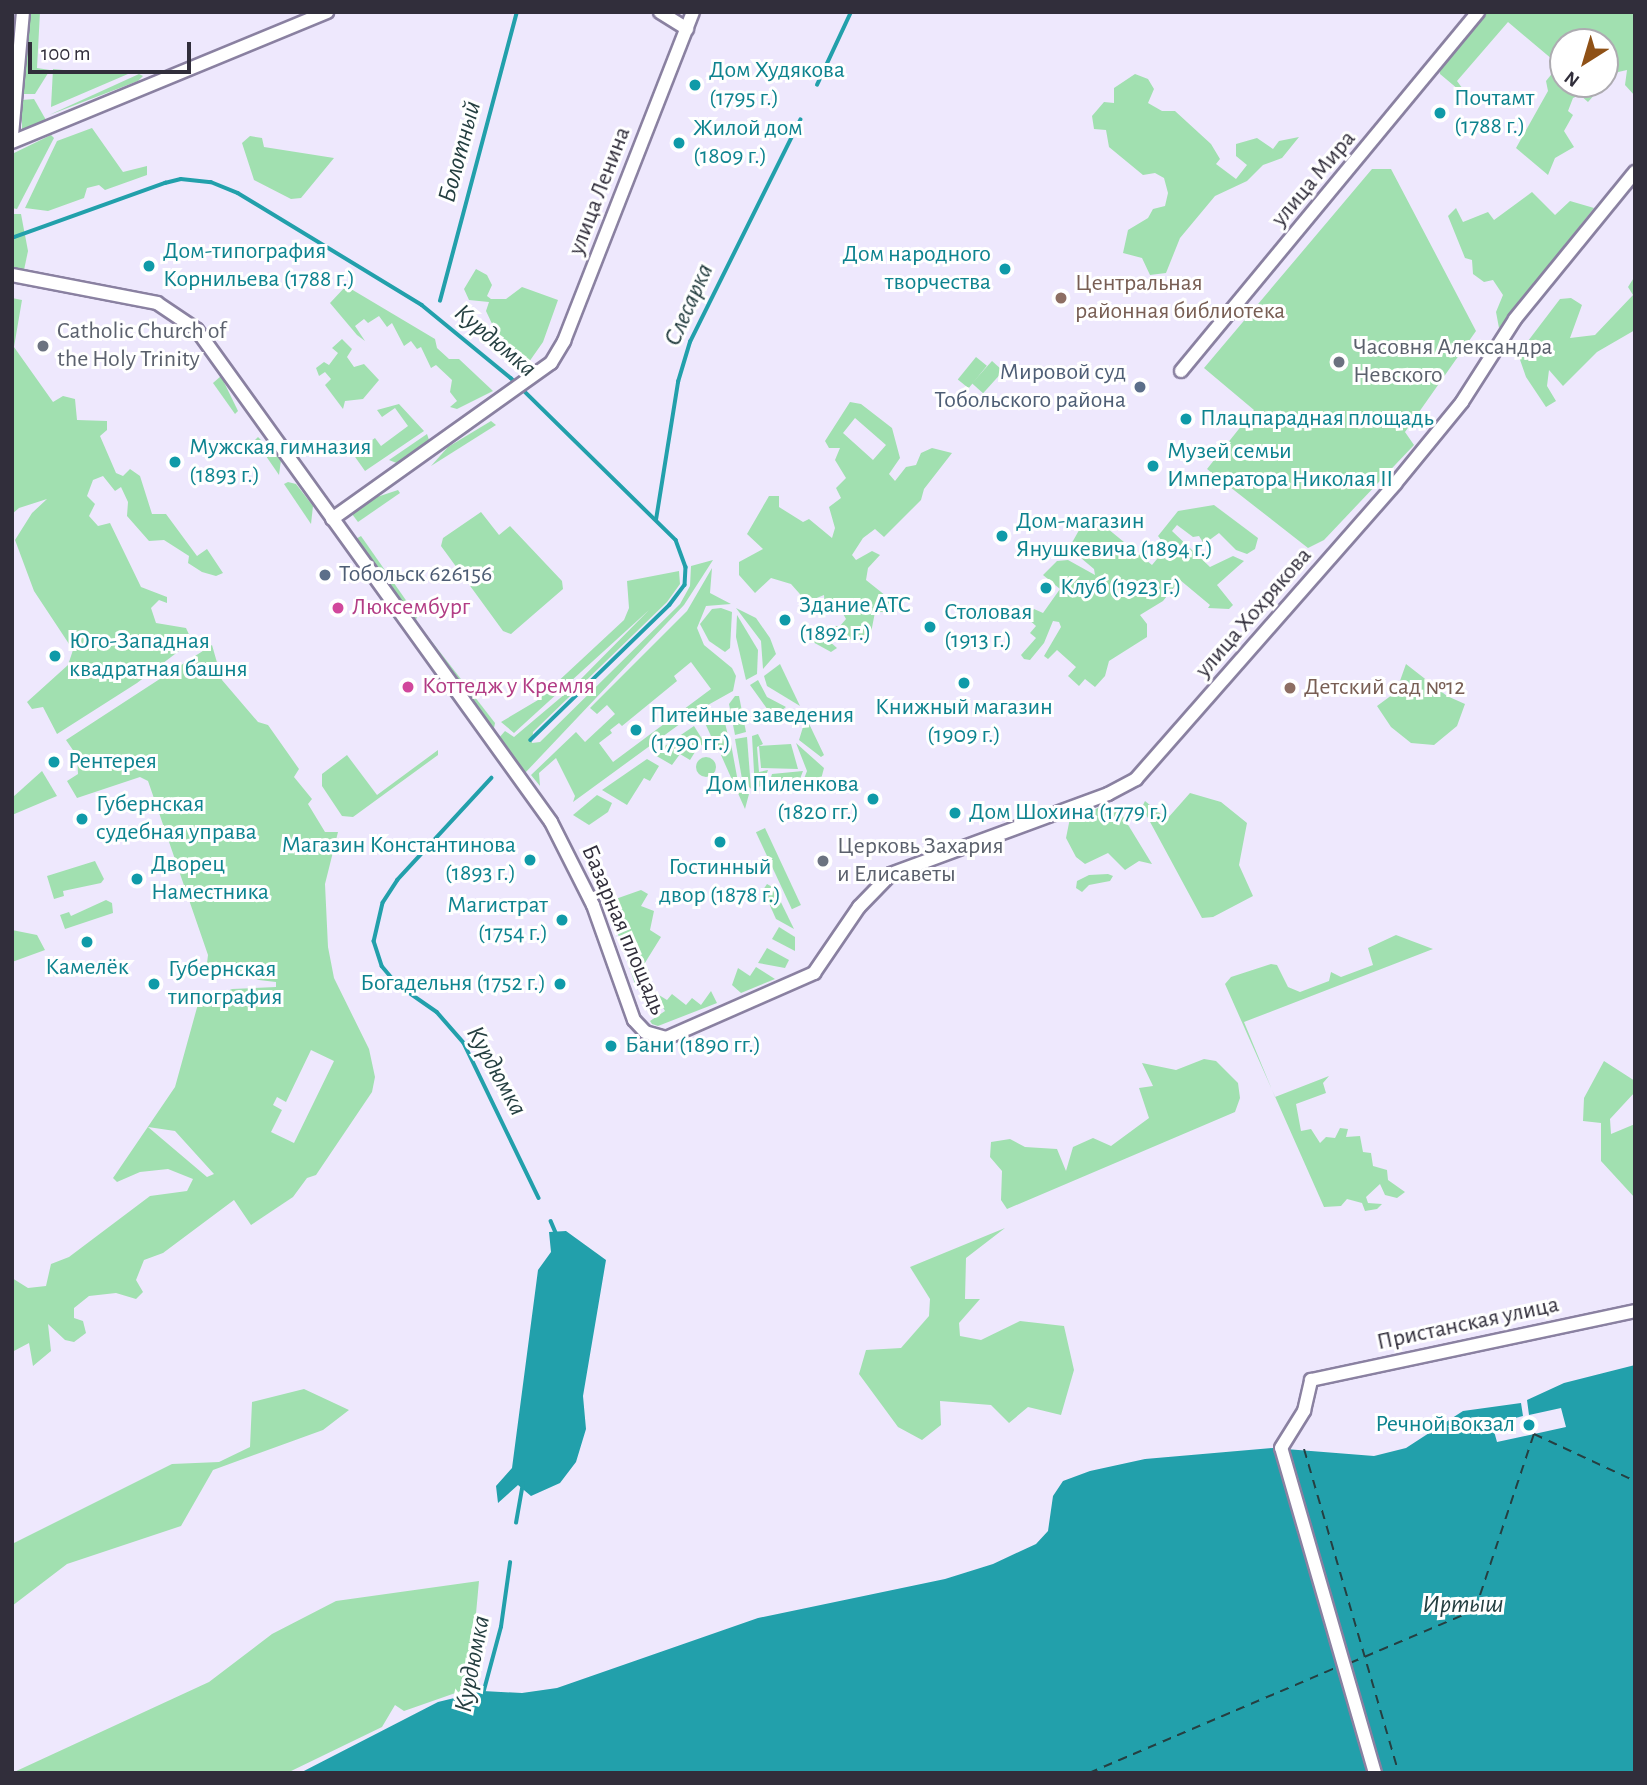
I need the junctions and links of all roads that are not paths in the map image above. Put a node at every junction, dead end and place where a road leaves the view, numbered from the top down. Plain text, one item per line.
1 (23, 12) edge
2 (327, 12) edge
3 (660, 12) edge
4 (693, 12) edge
5 (1478, 12) edge
6 (687, 29) junction
7 (12, 135) edge
8 (12, 142) edge
9 (1635, 172) edge
10 (12, 275) edge
11 (1181, 371) dead end
12 (332, 519) junction
13 (820, 967) joint
14 (1635, 1311) edge
15 (1375, 1773) edge

1 - 7 main road
2 - 8 main road
3 - 6 main road
4 - 6 main road, улица Ленина
5 - 11 main road, улица Мира
6 - 12 main road, улица Ленина
9 - 13 main road, улица Хохрякова
10 - 12 main road
12 - 13 main road, Базарная площадь
14 - 15 main road, Пристанская улица

